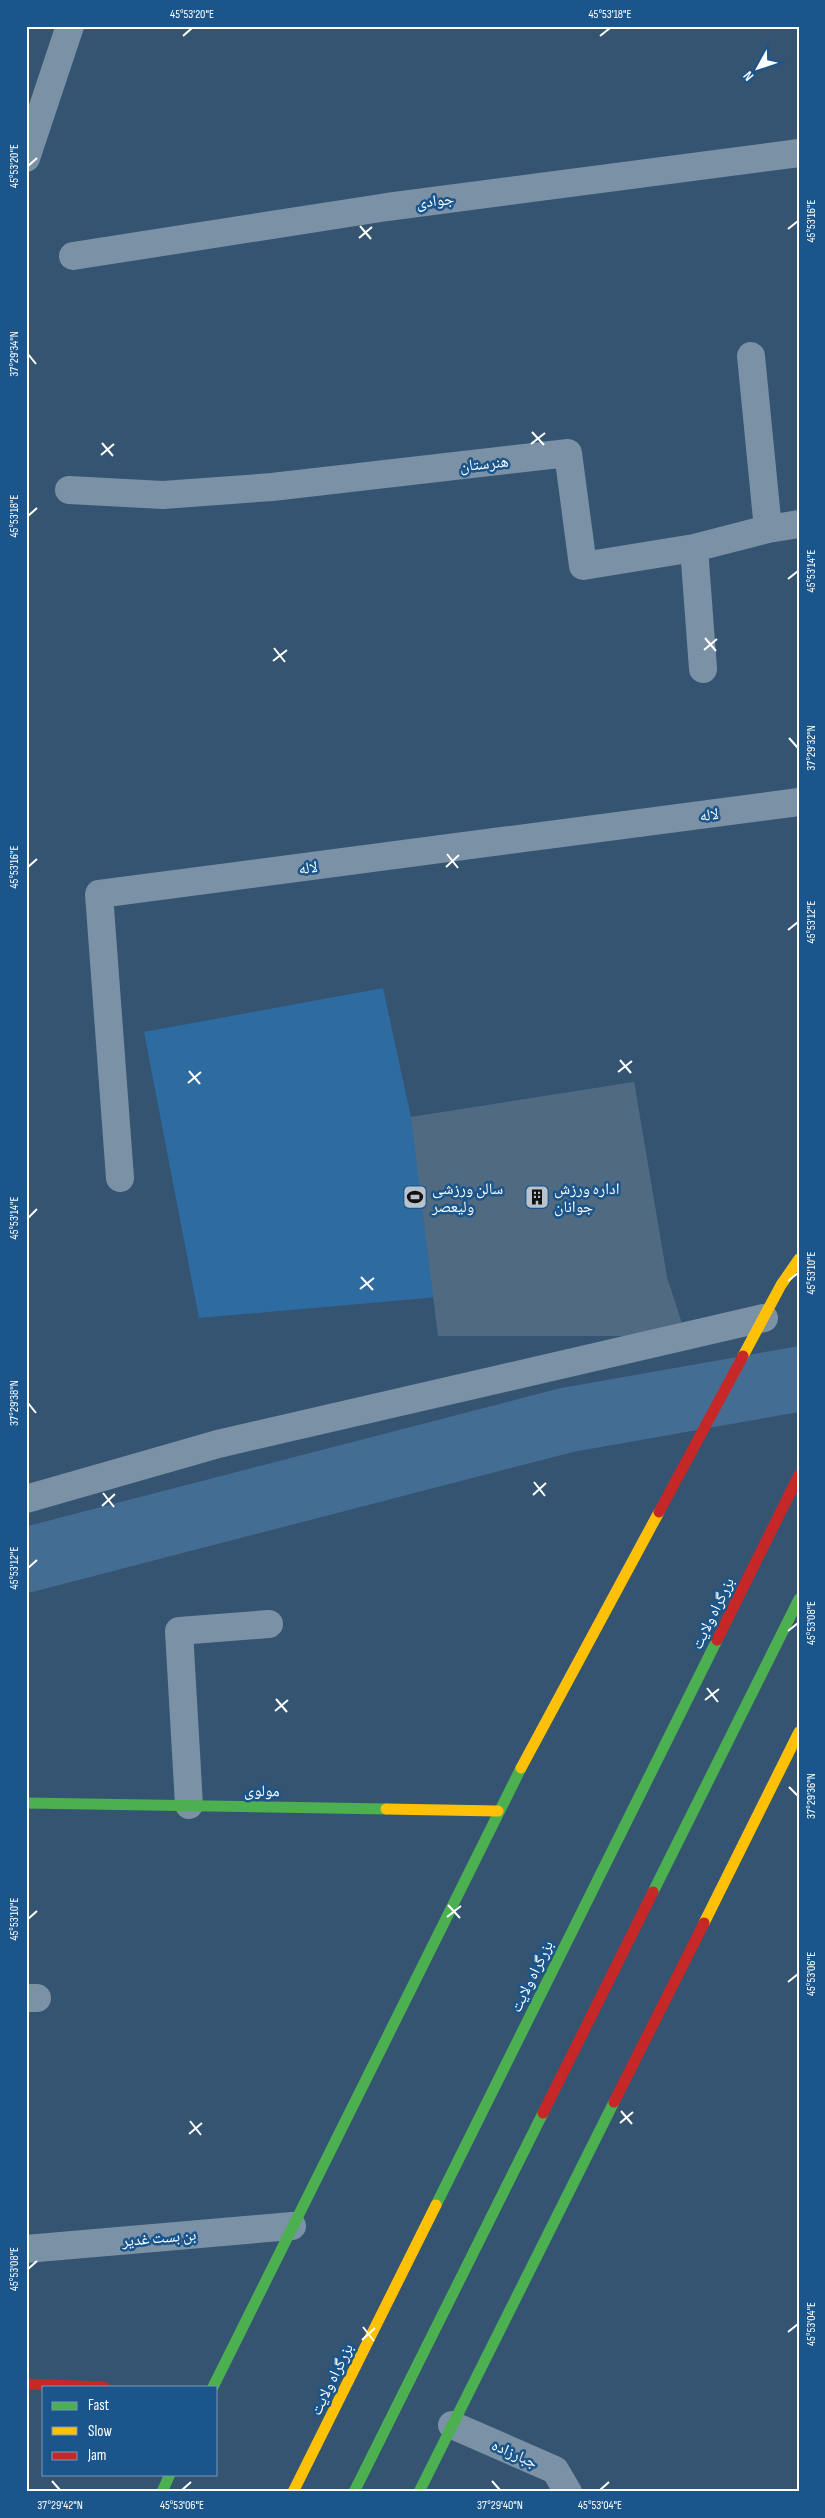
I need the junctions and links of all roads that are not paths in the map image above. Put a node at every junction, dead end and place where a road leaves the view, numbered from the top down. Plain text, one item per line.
1 (70, 26) edge
2 (799, 153) edge
3 (26, 158) edge
4 (73, 256) dead end
5 (751, 356) dead end
6 (69, 490) dead end
7 (799, 524) edge
8 (768, 529) junction
9 (694, 548) junction
10 (703, 669) dead end
11 (799, 802) edge
12 (120, 1178) dead end
13 (799, 1259) edge
14 (763, 1320) junction
15 (799, 1474) edge
16 (26, 1499) edge
17 (799, 1599) edge
18 (269, 1624) dead end
19 (799, 1732) edge
20 (26, 1803) edge
21 (189, 1805) junction
22 (498, 1811) junction
23 (292, 2226) junction
24 (26, 2249) edge
25 (26, 2384) edge
26 (78, 2386) edge
27 (213, 2386) edge
28 (452, 2425) junction
29 (169, 2476) edge
30 (162, 2492) edge
31 (293, 2492) edge
32 (354, 2492) edge
33 (419, 2492) edge
34 (568, 2492) edge

1 - 3 street
2 - 4 street, جوادی
5 - 8 street
6 - 9 street, هنرستان
7 - 8 street, هنرستان
8 - 9 street, هنرستان
9 - 10 street
11 - 12 street, لاله
13 - 14 main road
14 - 16 street
14 - 22 main road
15 - 31 main road, بزرگراه ولایت
17 - 32 main road
18 - 21 street
19 - 28 main road
20 - 21 main road, مولوی
21 - 22 main road, مولوی
22 - 23 main road
23 - 24 street, بن بست غدیر
23 - 27 main road
25 - 26 main road
28 - 33 main road
28 - 34 street, جبارزاده
29 - 30 main road

